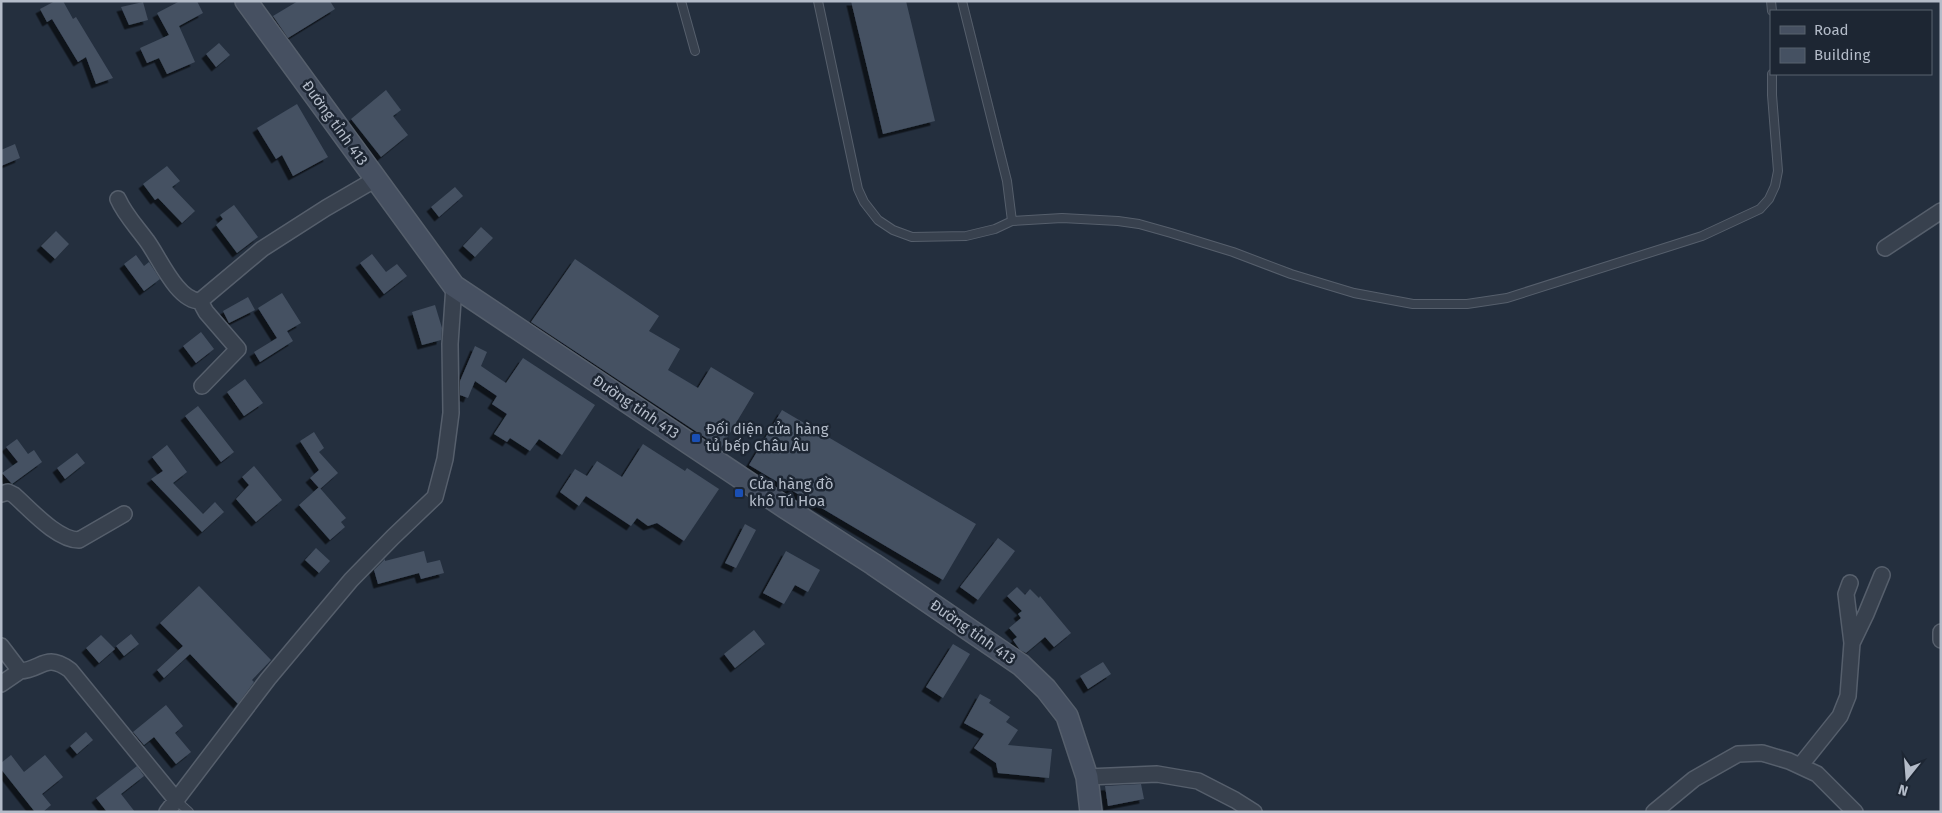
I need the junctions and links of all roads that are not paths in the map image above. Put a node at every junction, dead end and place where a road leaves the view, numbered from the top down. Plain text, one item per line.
1 (246, 1) edge
2 (680, 1) edge
3 (818, 1) edge
4 (962, 1) edge
5 (695, 51) dead end
6 (1772, 75) edge
7 (376, 178) junction
8 (118, 199) dead end
9 (1941, 211) edge
10 (1012, 221) junction
11 (1885, 248) dead end
12 (454, 286) junction
13 (200, 301) junction
14 (202, 386) dead end
15 (1, 494) edge
16 (124, 514) dead end
17 (1882, 576) dead end
18 (1850, 583) dead end
19 (1941, 632) edge
20 (1941, 640) edge
21 (1852, 643) junction
22 (1, 646) edge
23 (18, 668) junction
24 (1, 684) edge
25 (1800, 766) junction
26 (1087, 777) junction
27 (172, 806) edge
28 (188, 812) edge
29 (1091, 812) edge
30 (1254, 812) edge
31 (1654, 812) edge
32 (1855, 812) edge

1 - 7 main road, Đường tỉnh 413
2 - 5 lane
3 - 10 lane
4 - 10 lane
6 - 10 lane
7 - 12 main road, Đường tỉnh 413
7 - 13 street
8 - 13 street
9 - 11 street
12 - 26 main road, Đường tỉnh 413
12 - 27 street
13 - 14 street
15 - 16 street
17 - 21 street
18 - 21 street
19 - 20 street
21 - 25 street
22 - 23 street
23 - 24 street
23 - 27 street
25 - 31 street
25 - 32 street
26 - 29 main road, Đường tỉnh 413
26 - 30 street
27 - 28 lane

